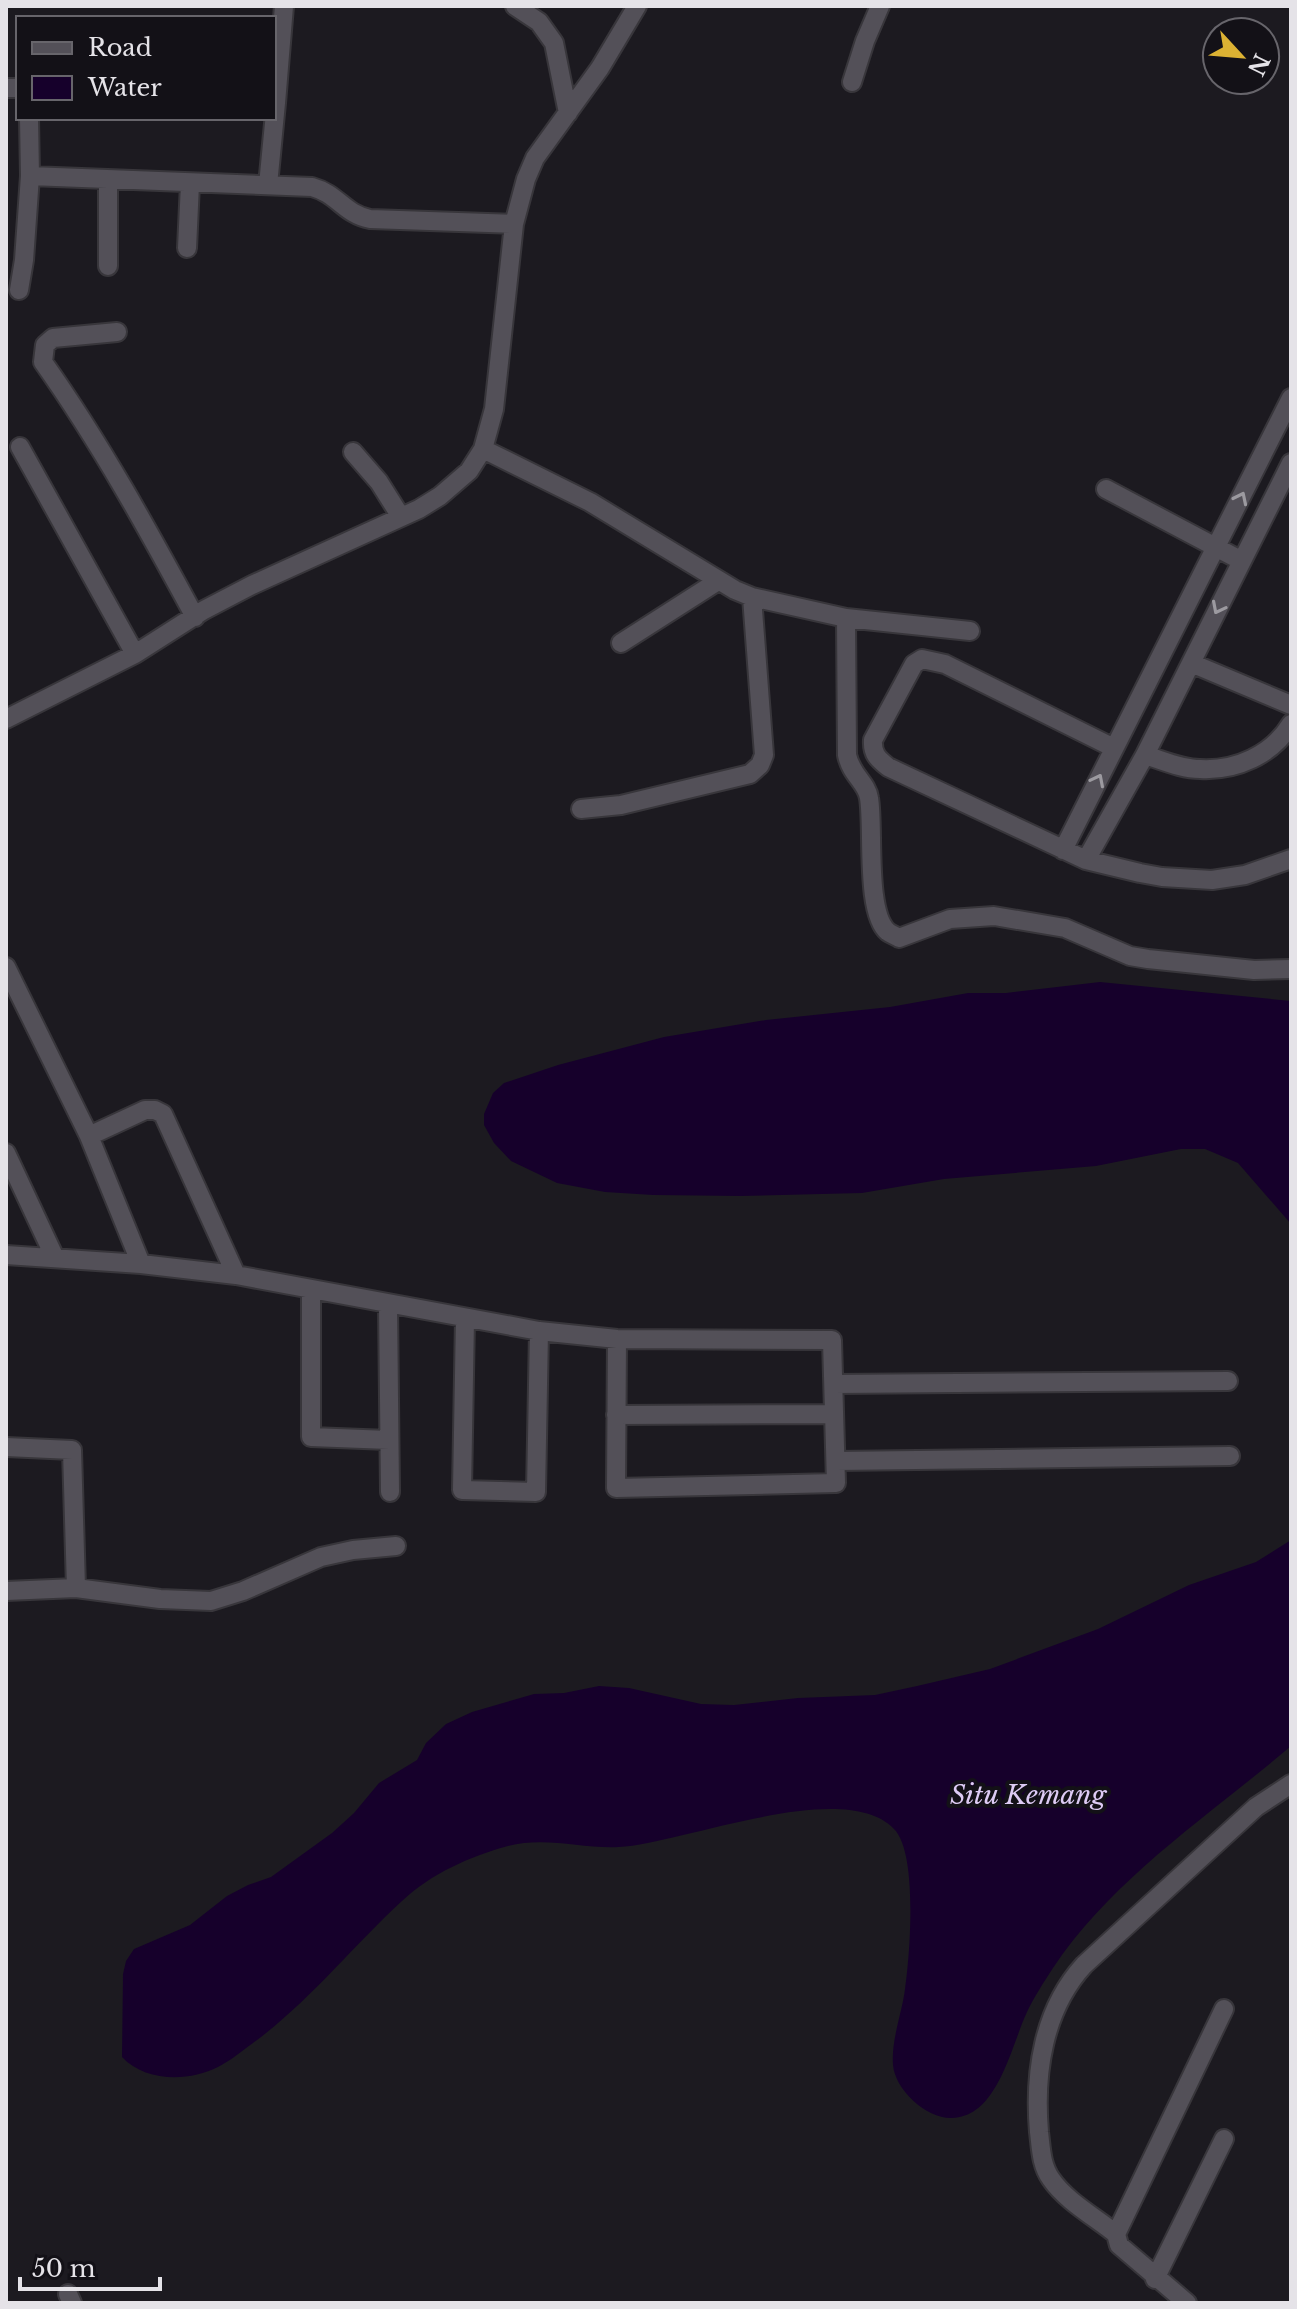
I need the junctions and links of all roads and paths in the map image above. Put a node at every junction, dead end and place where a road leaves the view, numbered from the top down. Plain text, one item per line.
1 (284, 6) edge
2 (515, 6) edge
3 (637, 6) edge
4 (880, 6) edge
5 (852, 82) dead end
6 (276, 92) edge
7 (568, 113) junction
8 (29, 120) edge
9 (274, 120) edge
10 (30, 176) junction
11 (108, 180) junction
12 (190, 184) junction
13 (268, 185) junction
14 (514, 224) junction
15 (187, 248) dead end
16 (108, 266) dead end
17 (19, 290) dead end
18 (117, 332) dead end
19 (1291, 398) edge
20 (20, 447) dead end
21 (483, 449) junction
22 (353, 452) dead end
23 (1291, 463) edge
24 (1106, 489) dead end
25 (401, 517) junction
26 (1217, 546) junction
27 (1242, 561) junction
28 (718, 581) junction
29 (752, 597) junction
30 (195, 617) junction
31 (846, 618) junction
32 (970, 631) dead end
33 (621, 643) dead end
34 (135, 654) junction
35 (1191, 663) junction
36 (1291, 705) edge
37 (6, 719) edge
38 (1291, 724) edge
39 (1114, 748) junction
40 (1145, 755) junction
41 (581, 809) dead end
42 (1063, 850) junction
43 (1291, 859) edge
44 (1086, 860) junction
45 (6, 967) edge
46 (1291, 969) edge
47 (89, 1136) junction
48 (6, 1153) edge
49 (6, 1255) edge
50 (55, 1258) junction
51 (141, 1264) junction
52 (236, 1275) junction
53 (311, 1289) junction
54 (388, 1304) junction
55 (465, 1318) junction
56 (539, 1331) junction
57 (617, 1339) junction
58 (1228, 1381) dead end
59 (834, 1384) junction
60 (834, 1414) junction
61 (616, 1415) junction
62 (389, 1440) junction
63 (6, 1447) edge
64 (1230, 1456) dead end
65 (836, 1461) junction
66 (390, 1492) dead end
67 (396, 1546) dead end
68 (76, 1588) junction
69 (6, 1591) edge
70 (1291, 1784) edge
71 (1224, 2009) dead end
72 (1224, 2139) dead end
73 (1116, 2234) junction
74 (1155, 2279) junction
75 (1175, 2299) edge

1 - 6 street
2 - 7 street
3 - 7 street
4 - 5 street
7 - 14 street
8 - 10 street
9 - 13 street
10 - 11 street
10 - 17 street
11 - 12 street
11 - 16 street
12 - 13 street
12 - 15 street
13 - 14 street
14 - 21 street
18 - 30 street
26 -> 19 street
20 - 34 street
21 - 25 street
21 - 28 street
22 - 25 street
23 - 27 street
24 - 26 street
25 - 30 street
26 - 27 street
26 - 39 street
27 -> 35 street
28 - 29 street
28 - 33 street
29 - 31 street
29 - 41 street
30 - 34 street
31 - 32 street
31 - 46 street
34 - 37 street
35 - 36 street
35 - 40 street
38 - 40 street
42 -> 39 street
39 - 42 street
40 - 44 street
42 - 44 street
43 - 44 street
45 - 47 street
47 - 51 street
47 - 52 street
48 - 50 street
49 - 50 street
50 - 51 street
51 - 52 street
52 - 53 street
53 - 54 street
53 - 62 street
54 - 55 street
54 - 62 street
55 - 56 street
55 - 56 street
56 - 57 street
57 - 59 street
57 - 61 street
58 - 59 street
59 - 60 street
60 - 61 street
60 - 65 street
61 - 65 street
62 - 66 street
63 - 68 street
64 - 65 street
67 - 68 street
68 - 69 street
70 - 73 street
71 - 73 street
72 - 74 street
73 - 74 street
74 - 75 street

